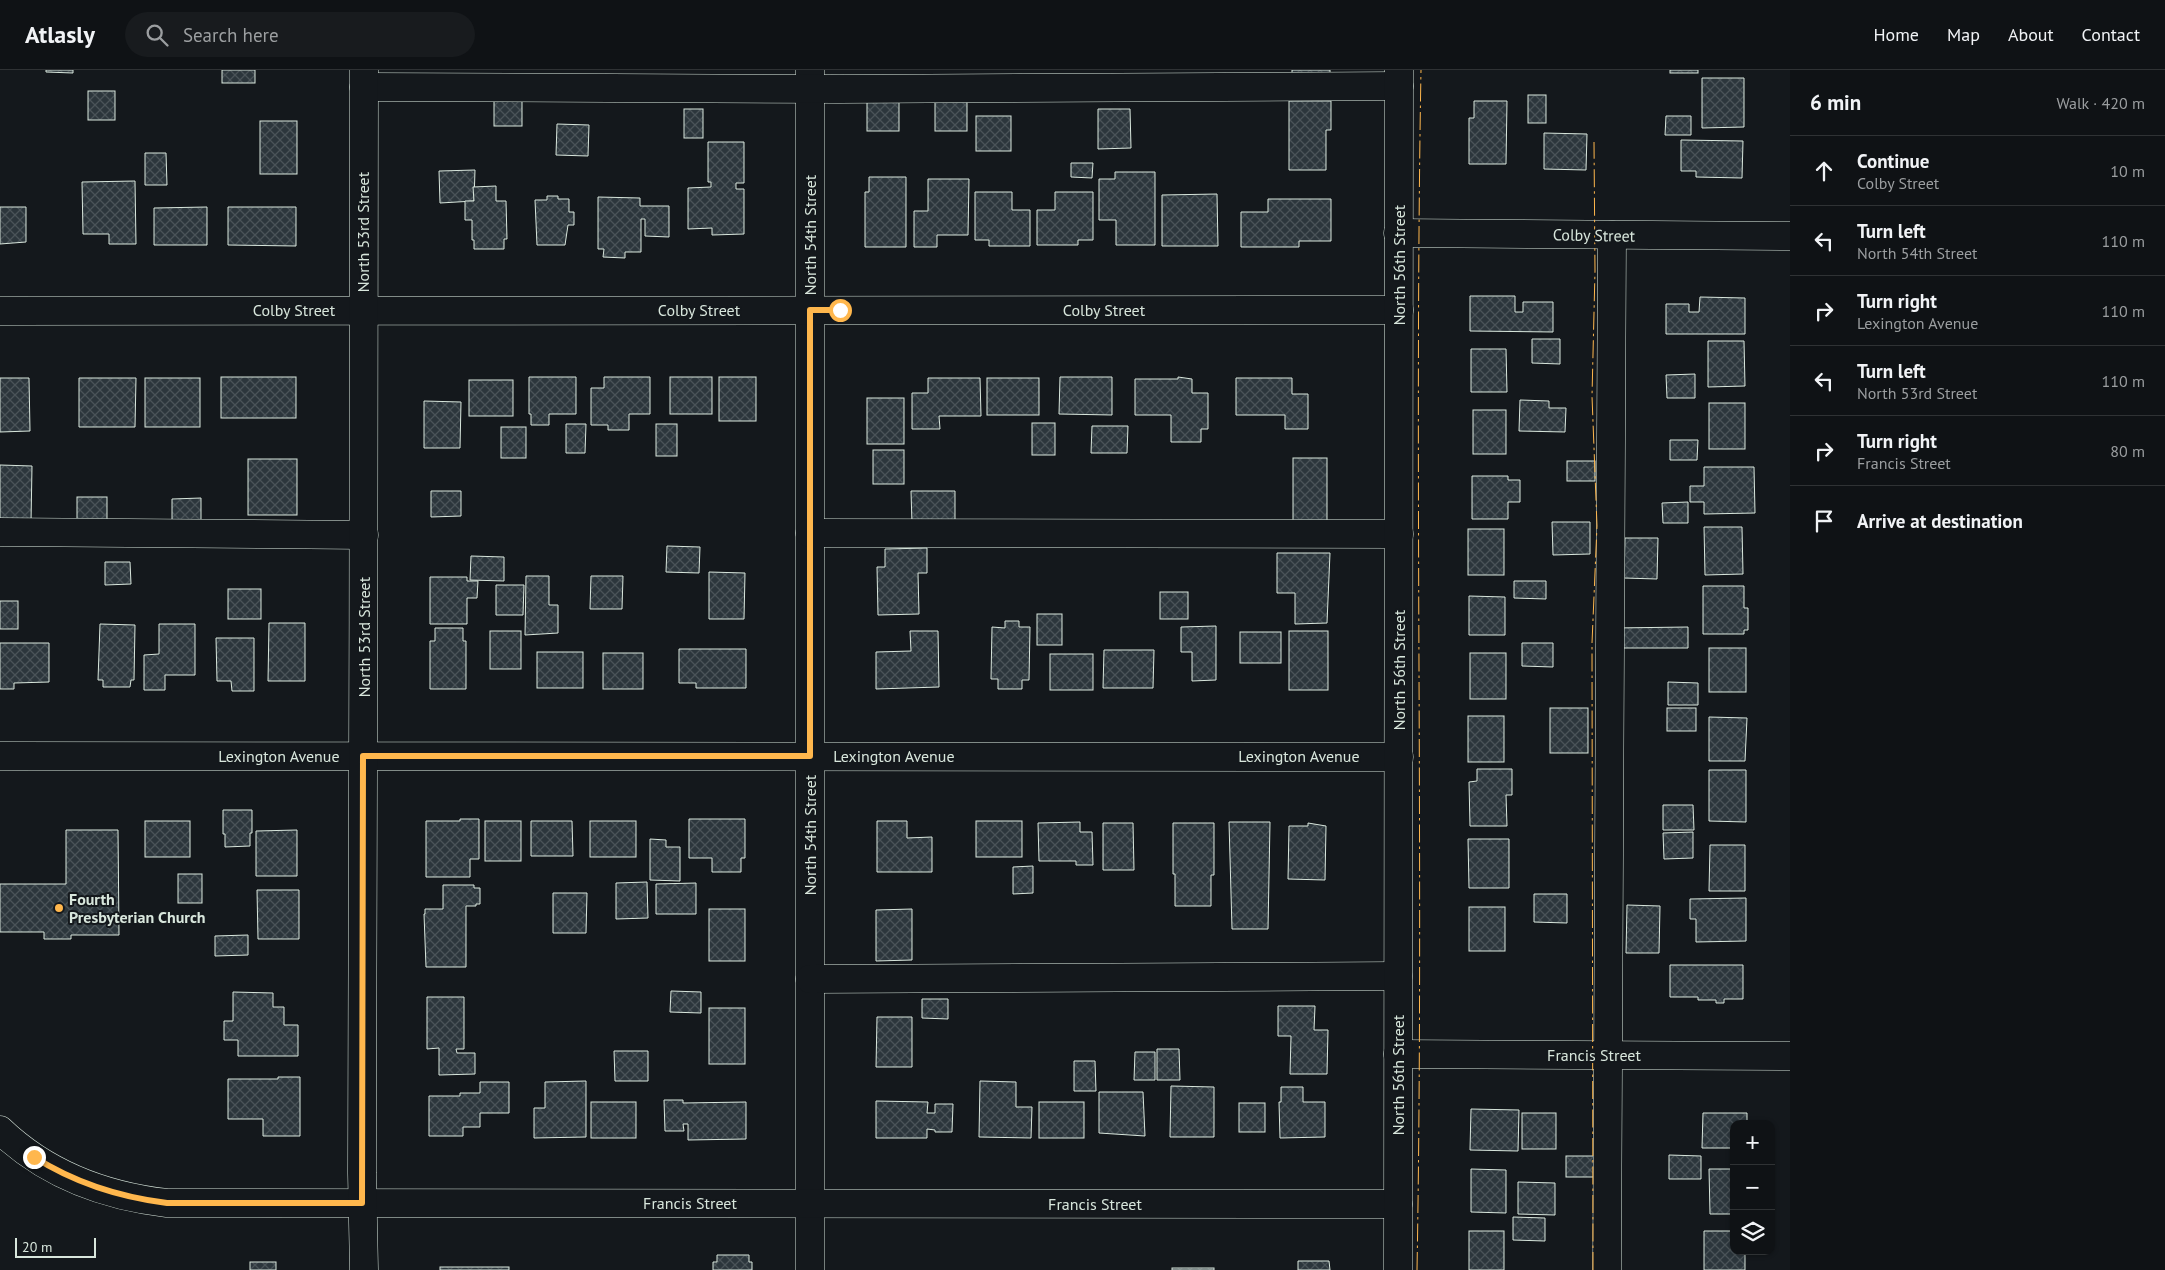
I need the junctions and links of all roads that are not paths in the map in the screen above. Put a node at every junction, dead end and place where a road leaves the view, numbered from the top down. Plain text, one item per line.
1 (1399, 78) edge
2 (364, 79) edge
3 (810, 79) edge
4 (1398, 233) junction
5 (1612, 235) junction
6 (1790, 236) edge
7 (362, 310) junction
8 (810, 310) junction
9 (1399, 310) junction
10 (0, 311) edge
11 (0, 532) edge
12 (810, 533) junction
13 (1399, 534) junction
14 (364, 535) junction
15 (0, 756) edge
16 (363, 756) junction
17 (810, 756) junction
18 (1399, 756) junction
19 (1398, 976) junction
20 (810, 979) junction
21 (1398, 1054) junction
22 (1606, 1055) junction
23 (1790, 1056) edge
24 (0, 1130) edge
25 (362, 1203) junction
26 (810, 1203) junction
27 (1398, 1204) junction
28 (364, 1270) edge
29 (810, 1270) edge
30 (1398, 1270) edge
31 (1607, 1270) edge

1 - 3 street
1 - 4 street, North 56th Street
2 - 3 street
2 - 7 street, North 53rd Street
3 - 8 street, North 54th Street
4 - 5 street, Colby Street
4 - 9 street, North 56th Street
5 - 6 street, Colby Street
5 - 22 street
7 - 8 street, Colby Street
7 - 10 street, Colby Street
7 - 14 street, North 53rd Street
8 - 9 street, Colby Street
8 - 12 street, North 54th Street
9 - 13 street, North 56th Street
11 - 14 street
12 - 13 street
12 - 17 street, North 54th Street
13 - 18 street, North 56th Street
14 - 16 street, North 53rd Street
15 - 16 street, Lexington Avenue
16 - 17 street, Lexington Avenue
16 - 25 street, North 53rd Street
17 - 18 street, Lexington Avenue
17 - 20 street, North 54th Street
18 - 19 street, North 56th Street
19 - 20 street
19 - 21 street, North 56th Street
20 - 26 street, North 54th Street
21 - 22 street, Francis Street
21 - 27 street, North 56th Street
22 - 23 street, Francis Street
22 - 31 street
24 - 25 street, Francis Street
25 - 26 street, Francis Street
25 - 28 street, North 53rd Street
26 - 27 street, Francis Street
26 - 29 street, North 54th Street
27 - 30 street, North 56th Street

